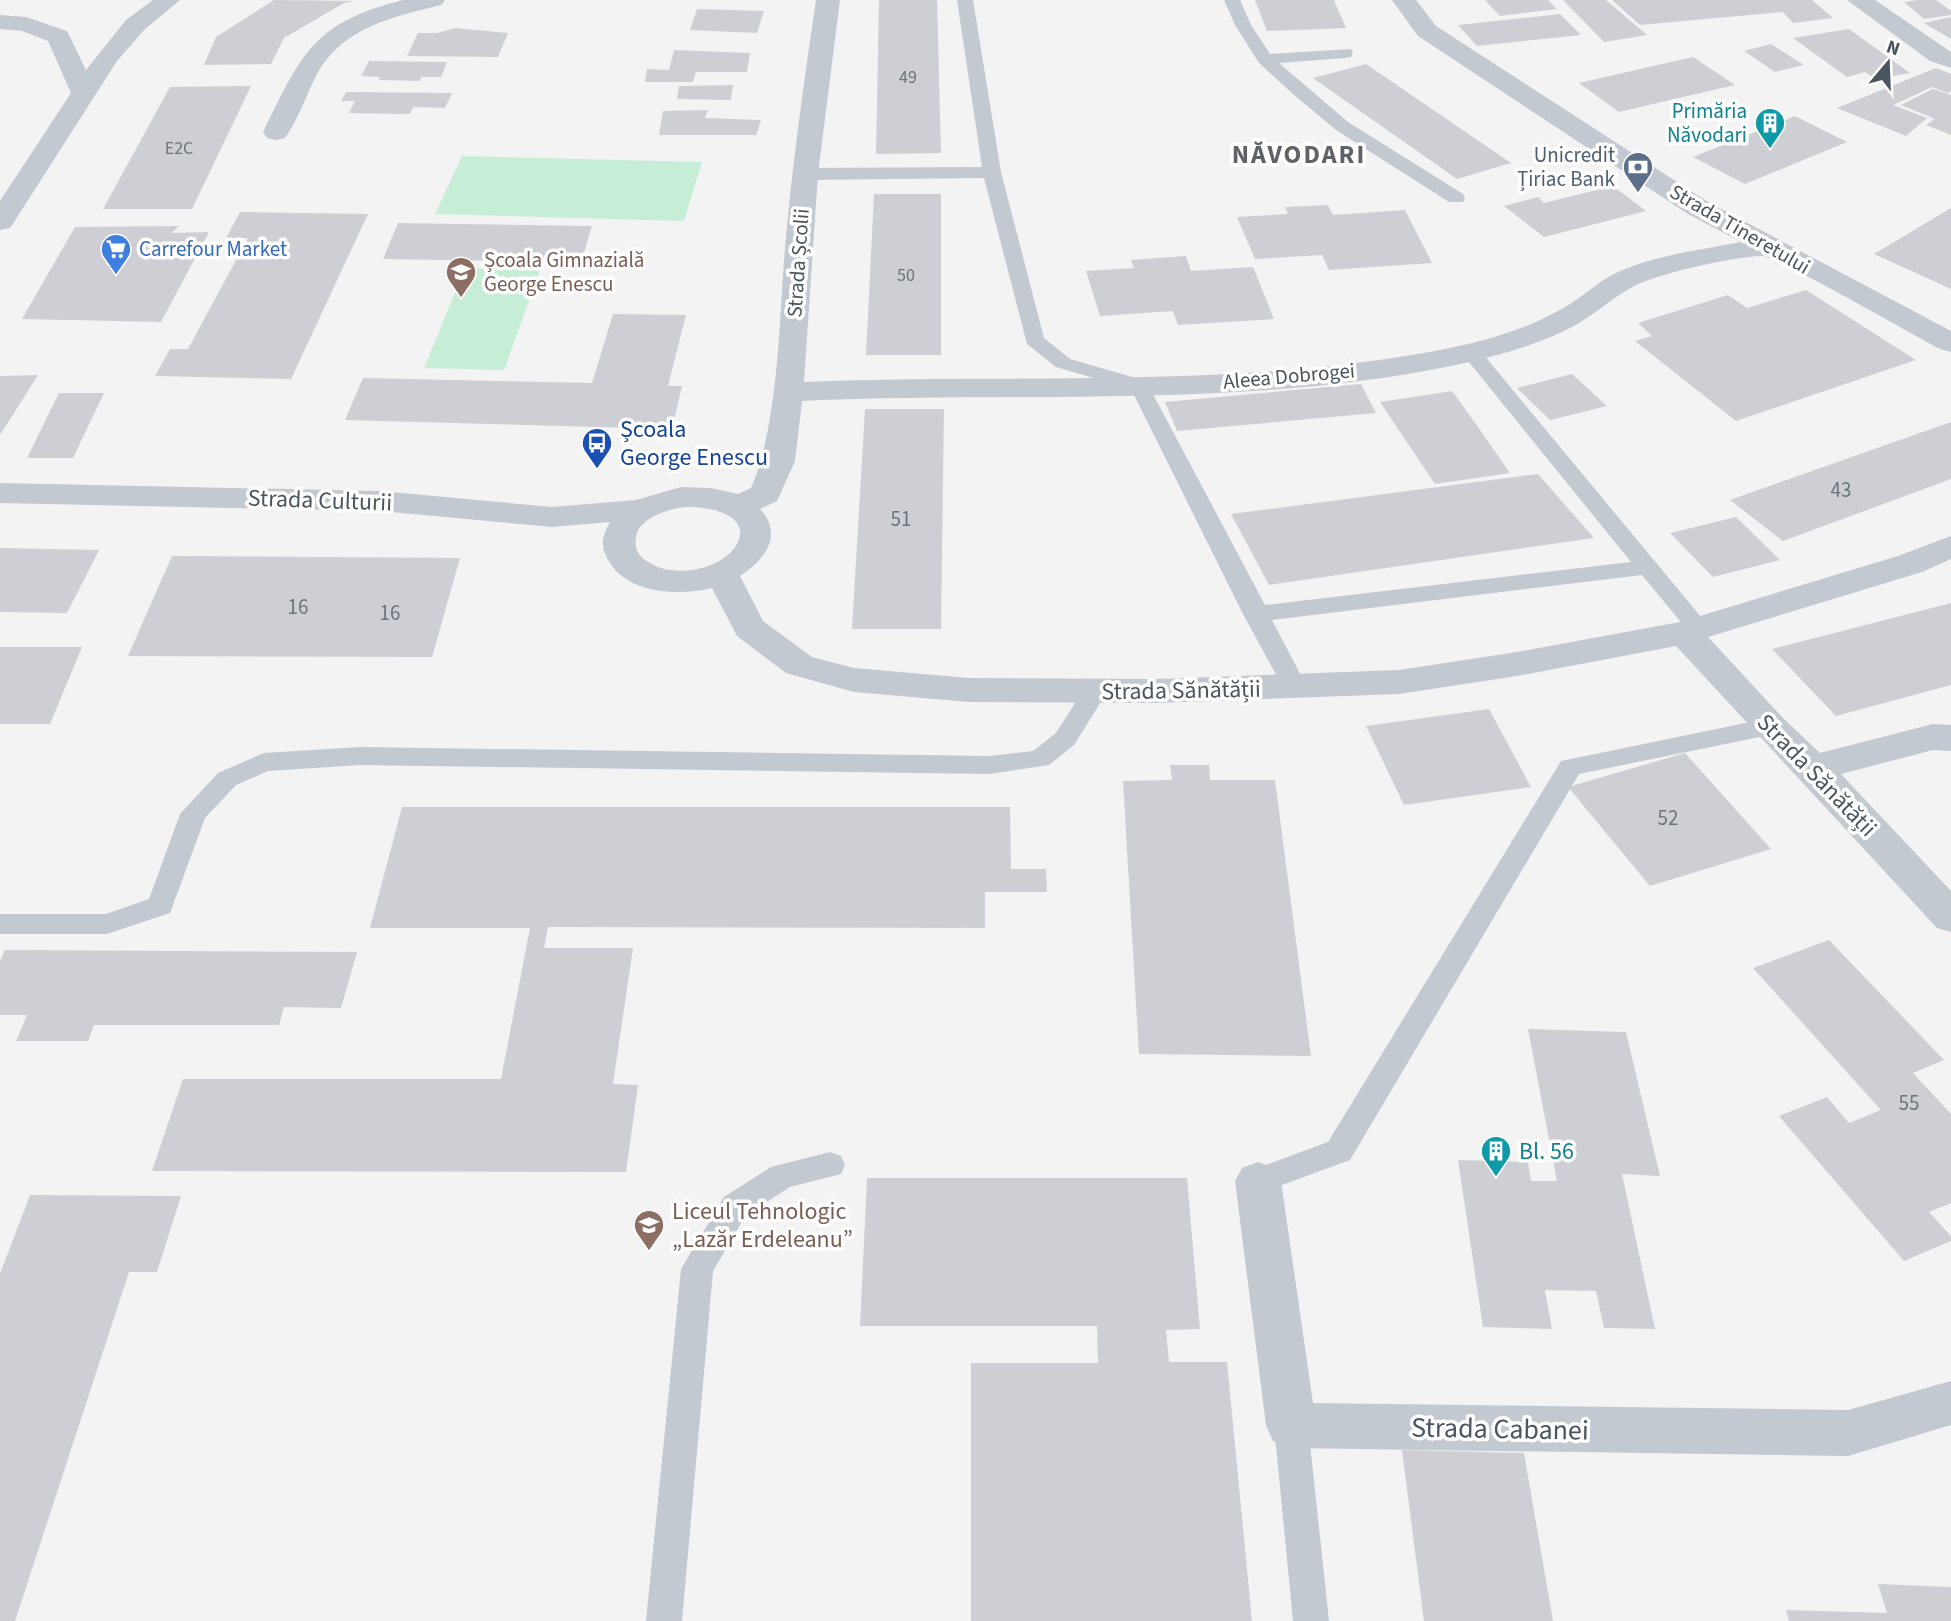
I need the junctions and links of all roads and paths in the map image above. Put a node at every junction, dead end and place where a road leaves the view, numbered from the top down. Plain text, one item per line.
1 (167, 0) edge
2 (433, 0) edge
3 (828, 0) edge
4 (965, 0) edge
5 (1232, 0) edge
6 (1404, 0) edge
7 (1859, 0) edge
8 (26, 3) dead end
9 (121, 3) dead end
10 (0, 8) edge
11 (0, 22) edge
12 (1345, 53) dead end
13 (107, 57) junction
14 (1265, 59) junction
15 (1951, 61) edge
16 (84, 93) junction
17 (276, 132) dead end
18 (992, 173) junction
19 (805, 174) junction
20 (1455, 198) dead end
21 (0, 222) edge
22 (1767, 246) junction
23 (1951, 343) edge
24 (1471, 352) junction
25 (1139, 385) junction
26 (789, 392) junction
27 (0, 493) edge
28 (738, 507) junction
29 (639, 510) junction
30 (1951, 546) edge
31 (1647, 567) junction
32 (722, 574) junction
33 (1255, 614) junction
34 (1691, 630) junction
35 (1295, 687) junction
36 (1095, 692) junction
37 (1770, 727) junction
38 (1951, 738) edge
39 (1813, 768) junction
40 (1951, 917) edge
41 (0, 924) edge
42 (830, 1165) dead end
43 (1258, 1181) joint
44 (1951, 1404) edge
45 (1291, 1425) junction
46 (664, 1621) edge
47 (1311, 1621) edge

1 - 13 street
2 - 17 street
3 - 19 street, Strada Școlii
4 - 18 lane
5 - 14 lane
6 - 22 street, Strada Tineretului
7 - 15 street
8 - 10 street
9 - 13 street
11 - 16 street
12 - 14 lane
13 - 16 street
14 - 20 lane
16 - 21 street
18 - 19 lane
18 - 25 lane
19 - 26 street, Strada Școlii
22 - 23 street, Strada Tineretului
22 - 24 street, Aleea Dobrogei
24 - 25 street, Aleea Dobrogei
24 - 31 lane
25 - 26 street, Aleea Dobrogei
25 - 33 lane
26 - 28 street, Strada Școlii
27 - 29 street, Strada Culturii
28 - 29 street
28 - 32 street
29 - 32 street
30 - 34 street, Strada Sănătății
31 - 33 lane
31 - 34 lane
32 - 36 street, Strada Sănătății
33 - 35 lane
34 - 35 street, Strada Sănătății
34 - 37 street, Strada Sănătății
35 - 36 street, Strada Sănătății
36 - 41 lane
37 - 39 street, Strada Sănătății
37 - 43 lane
38 - 39 street
39 - 40 street, Strada Sănătății
42 - 46 lane
43 - 45 street
44 - 45 street, Strada Cabanei
45 - 47 lane

